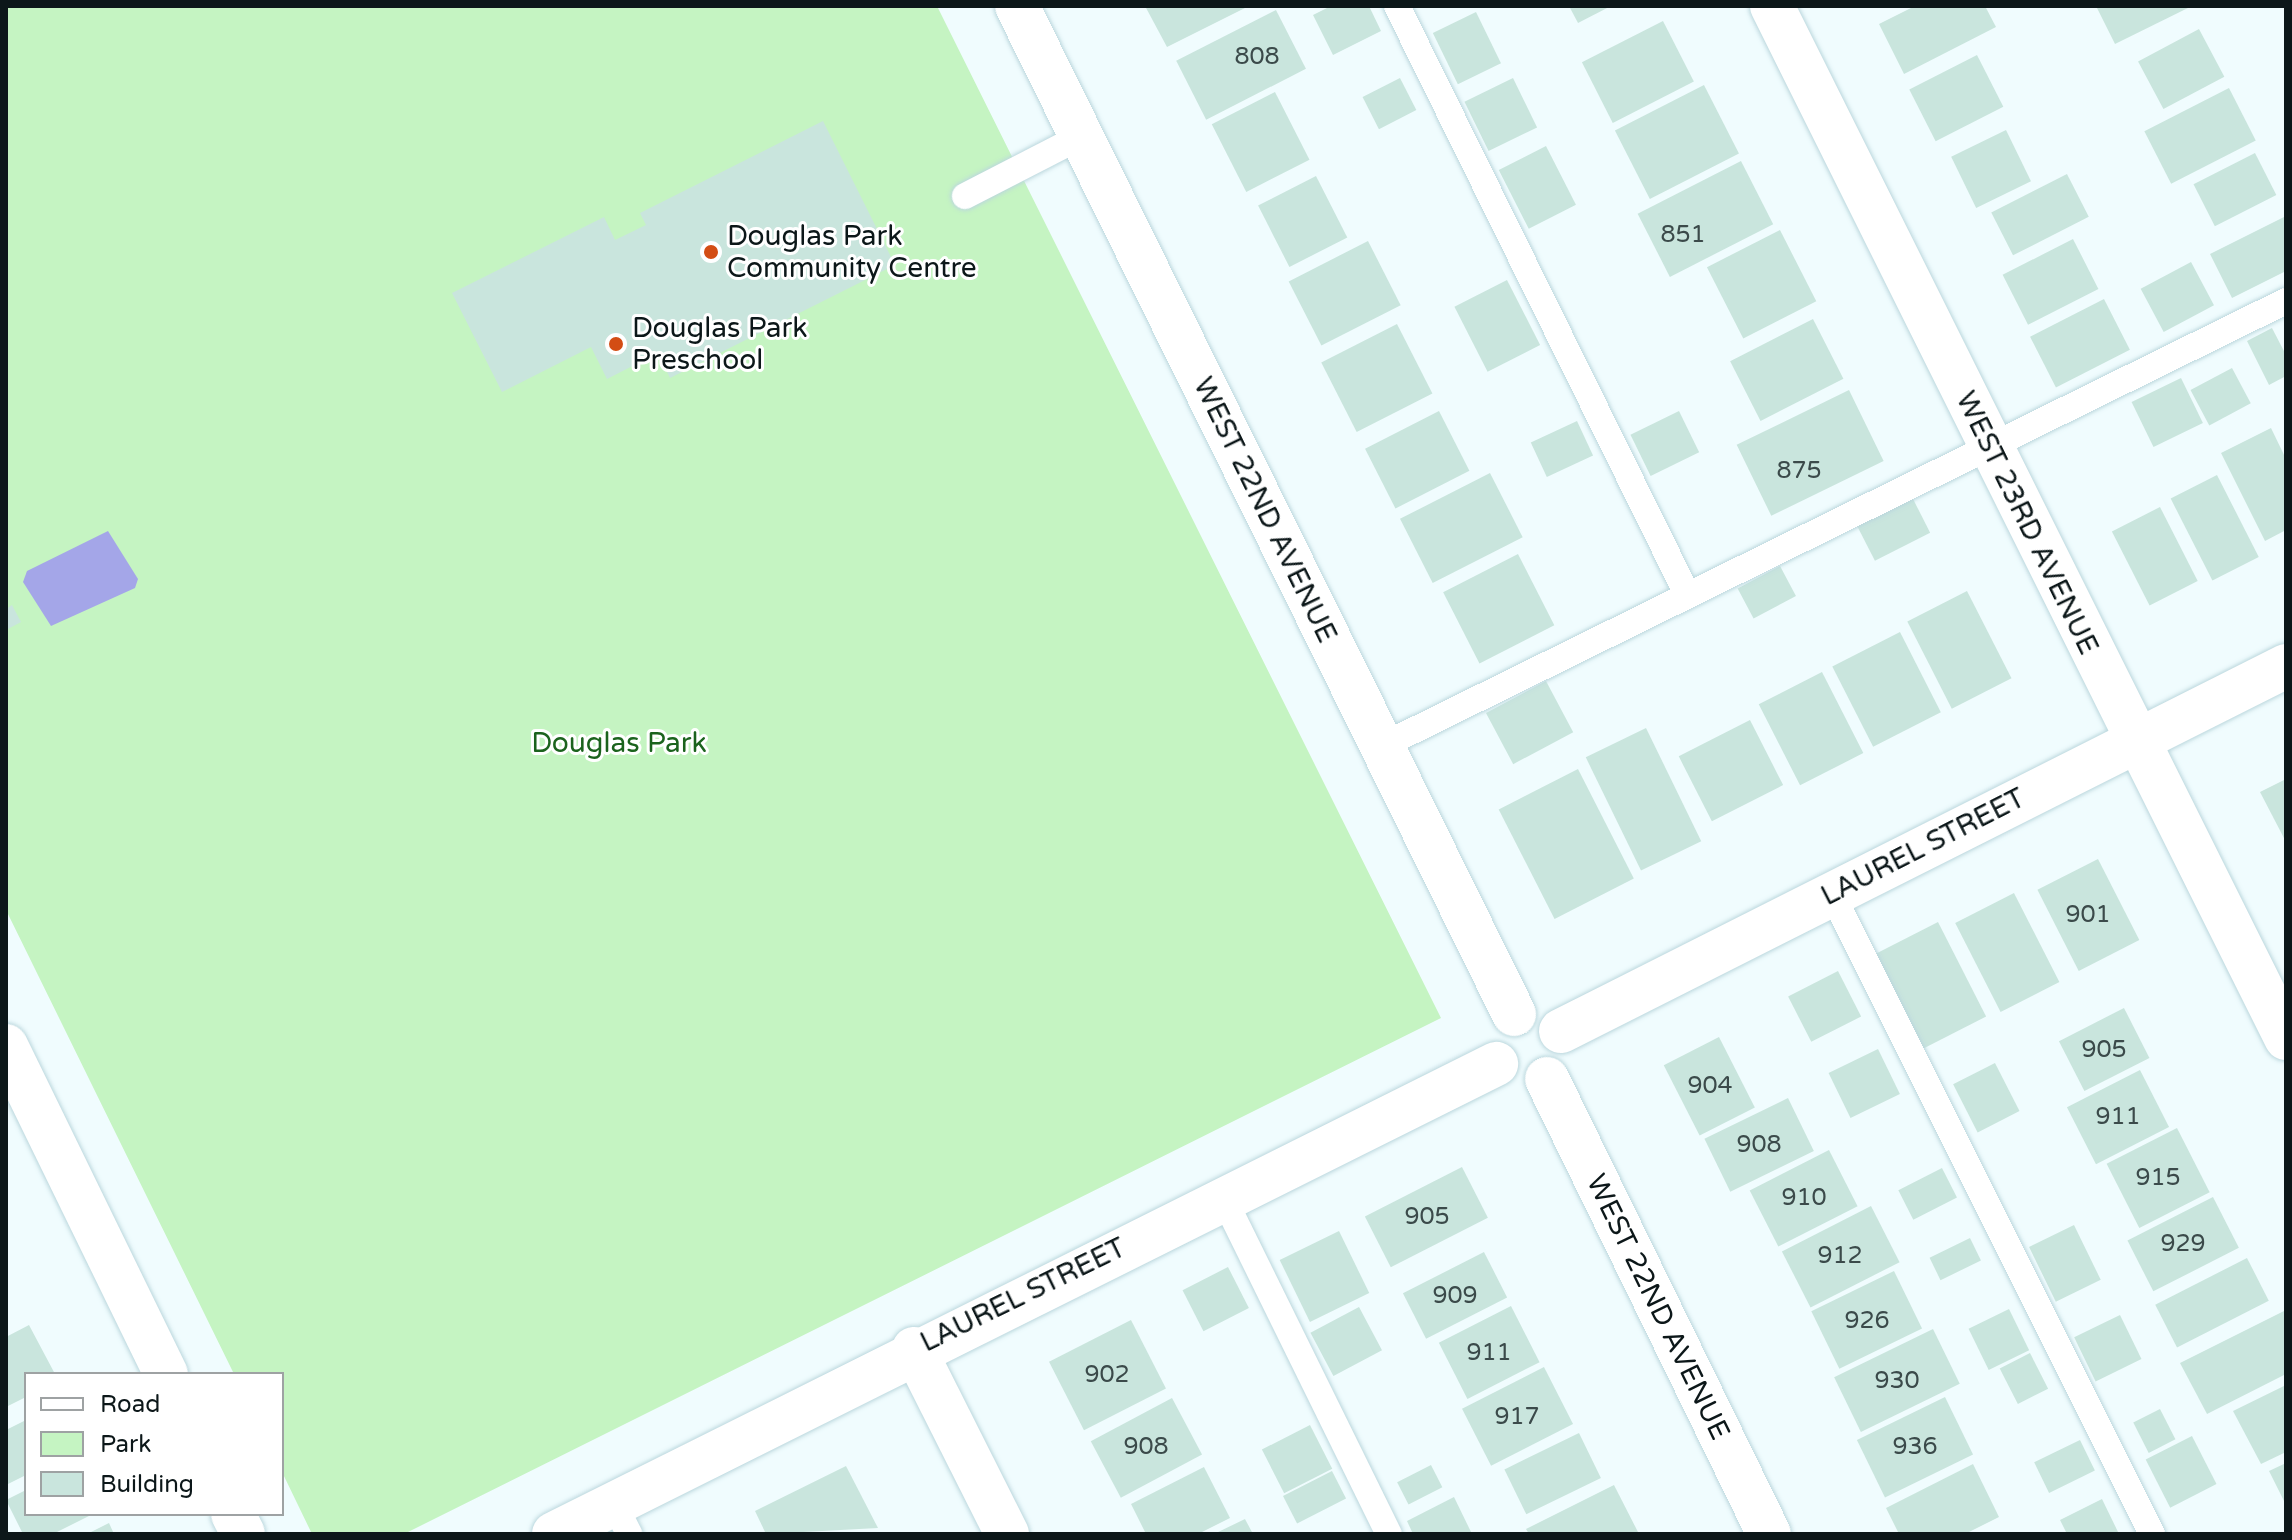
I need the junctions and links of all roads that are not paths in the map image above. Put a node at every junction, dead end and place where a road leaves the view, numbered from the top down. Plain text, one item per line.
1 (1017, 6) edge
2 (1397, 6) edge
3 (1772, 6) edge
4 (1080, 137) junction
5 (965, 196) dead end
6 (2286, 301) edge
7 (1990, 447) junction
8 (1687, 594) junction
9 (2286, 666) edge
10 (2136, 740) junction
11 (1382, 746) junction
12 (1832, 894) junction
13 (1514, 1014) junction
14 (1561, 1031) junction
15 (2286, 1038) edge
16 (6, 1046) edge
17 (1496, 1064) junction
18 (1547, 1079) junction
19 (1222, 1195) junction
20 (914, 1349) junction
21 (165, 1372) edge
22 (234, 1516) edge
23 (622, 1519) edge
24 (243, 1534) edge
25 (554, 1534) edge
26 (1007, 1534) edge
27 (1389, 1534) edge
28 (1769, 1534) edge
29 (2152, 1534) edge

1 - 4 street, WEST 22ND AVENUE
2 - 8 lane
3 - 7 street, WEST 23RD AVENUE
4 - 5 lane
4 - 11 street, WEST 22ND AVENUE
6 - 7 lane
7 - 8 lane
7 - 10 street, WEST 23RD AVENUE
8 - 11 lane
9 - 10 street, LAUREL STREET
10 - 12 street, LAUREL STREET
10 - 15 street, WEST 23RD AVENUE
11 - 13 street, WEST 22ND AVENUE
12 - 14 street, LAUREL STREET
12 - 29 lane
13 - 14 street
13 - 17 street
14 - 18 street
16 - 21 street
17 - 18 street
17 - 19 street, LAUREL STREET
18 - 28 street, WEST 22ND AVENUE
19 - 20 street, LAUREL STREET
19 - 27 lane
20 - 23 street, LAUREL STREET
20 - 26 street
22 - 24 street
23 - 25 street, LAUREL STREET

